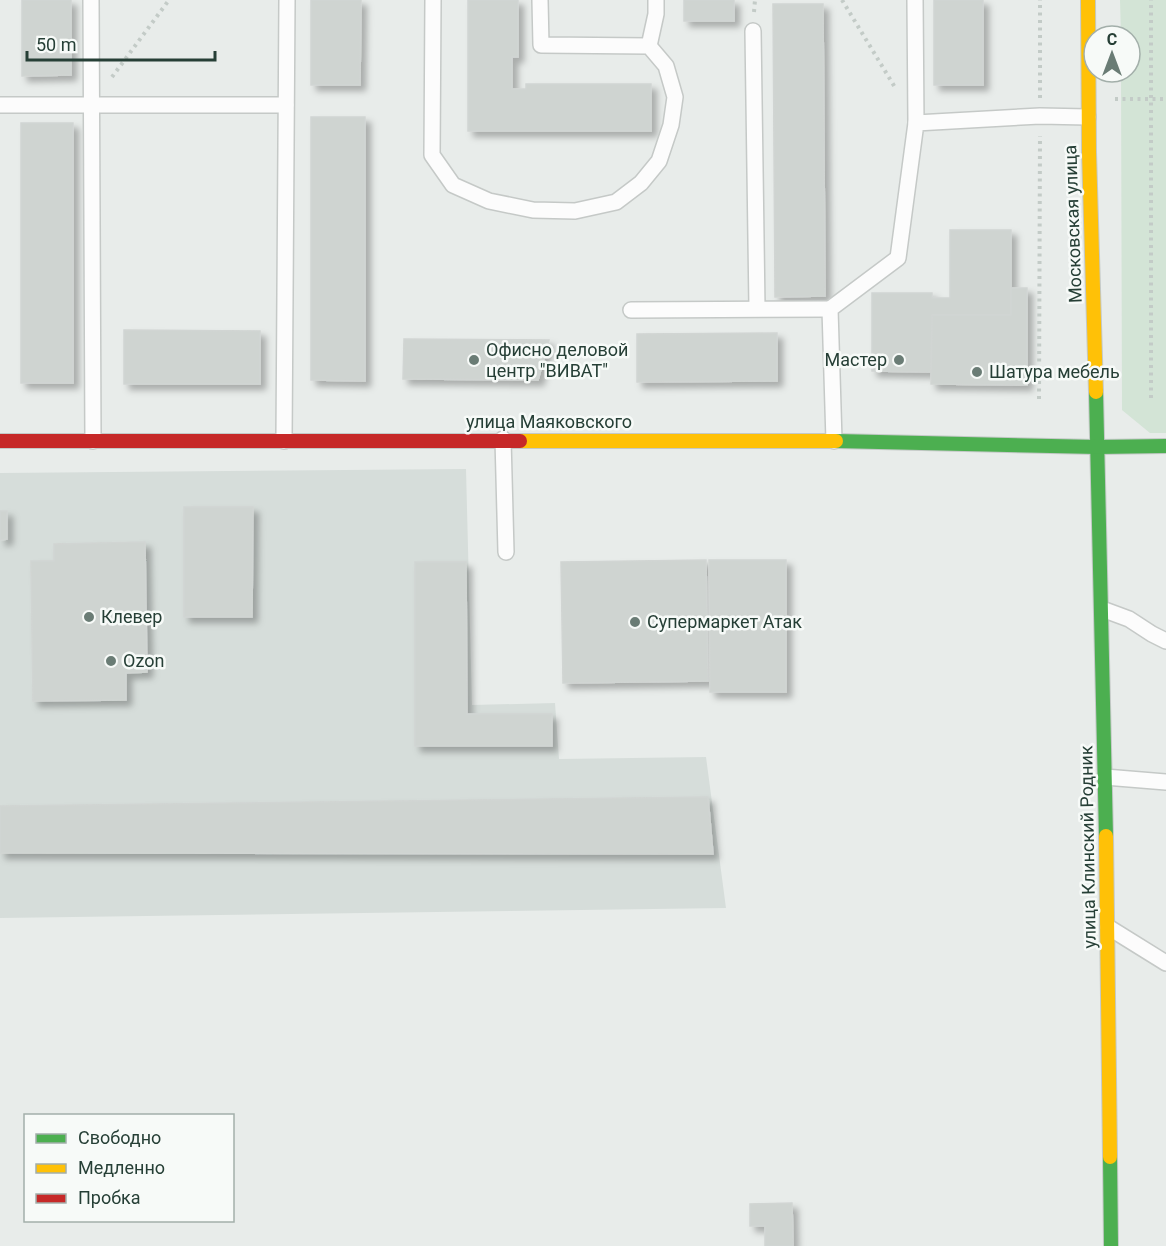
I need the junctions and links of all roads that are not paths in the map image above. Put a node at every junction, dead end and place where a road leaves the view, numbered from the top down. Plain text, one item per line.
1 (91, 0) edge
2 (287, 0) edge
3 (433, 0) edge
4 (540, 0) edge
5 (656, 0) edge
6 (915, 0) edge
7 (1088, 0) edge
8 (753, 31) dead end
9 (649, 46) junction
10 (0, 105) edge
11 (92, 105) junction
12 (286, 105) junction
13 (1088, 117) junction
14 (916, 123) junction
15 (757, 308) junction
16 (830, 309) junction
17 (632, 310) dead end
18 (503, 439) junction
19 (0, 441) edge
20 (93, 441) junction
21 (284, 441) junction
22 (834, 441) junction
23 (1166, 446) edge
24 (1097, 447) junction
25 (506, 552) dead end
26 (1102, 609) junction
27 (1166, 641) edge
28 (1105, 777) junction
29 (1166, 782) edge
30 (1108, 927) junction
31 (1166, 963) edge
32 (1111, 1246) edge

1 - 11 lane
2 - 12 lane
3 - 9 lane
4 - 9 lane
5 - 9 lane
6 - 14 lane
7 - 13 main road, Московская улица
8 - 15 lane
10 - 11 lane
11 - 12 lane
11 - 20 lane
12 - 21 lane
13 - 14 lane
13 - 24 main road, Московская улица
14 - 16 lane
15 - 16 lane
15 - 17 lane
16 - 22 lane
18 - 21 main road, улица Маяковского
18 - 22 main road, улица Маяковского
18 - 25 lane
19 - 20 main road, улица Маяковского
20 - 21 main road, улица Маяковского
22 - 24 main road, улица Маяковского
23 - 24 main road, улица Маяковского
24 - 26 main road, улица Клинский Родник
26 - 27 lane
26 - 28 main road, улица Клинский Родник
28 - 29 lane
28 - 30 main road, улица Клинский Родник
30 - 31 lane
30 - 32 main road, улица Клинский Родник

